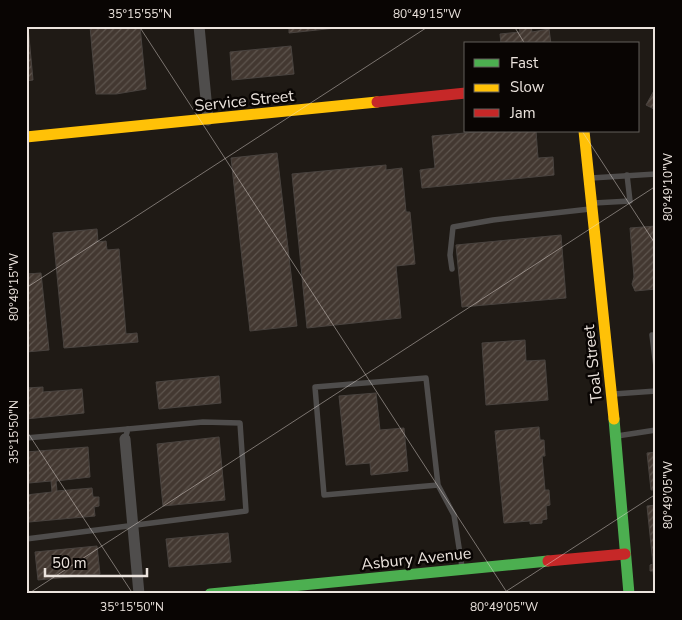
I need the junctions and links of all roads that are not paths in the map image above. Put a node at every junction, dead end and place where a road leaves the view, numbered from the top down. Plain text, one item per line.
1 (199, 26) edge
2 (464, 93) edge
3 (208, 120) junction
4 (584, 132) edge
5 (26, 137) edge
6 (656, 174) edge
7 (627, 175) junction
8 (589, 178) junction
9 (592, 206) junction
10 (452, 269) dead end
11 (652, 335) dead end
12 (656, 367) edge
13 (656, 391) edge
14 (612, 394) junction
15 (656, 430) edge
16 (126, 434) junction
17 (615, 436) junction
18 (26, 438) edge
19 (438, 485) junction
20 (133, 526) junction
21 (26, 539) edge
22 (625, 554) junction
23 (462, 570) junction
24 (140, 594) edge
25 (210, 594) edge
26 (629, 594) edge

1 - 3 street
2 - 3 street, Service Street
3 - 5 street, Service Street
4 - 8 street, Toal Street
6 - 7 lane
7 - 8 lane
7 - 9 lane
8 - 9 street, Toal Street
9 - 10 lane
9 - 14 street, Toal Street
11 - 12 lane
13 - 14 lane
14 - 17 street, Toal Street
15 - 17 lane
16 - 18 lane
16 - 20 street
16 - 20 lane
17 - 22 street, Toal Street
19 - 19 lane
19 - 23 lane
20 - 21 lane
20 - 24 street
22 - 23 street, Asbury Avenue
22 - 26 street, Toal Street
23 - 25 street, Asbury Avenue

